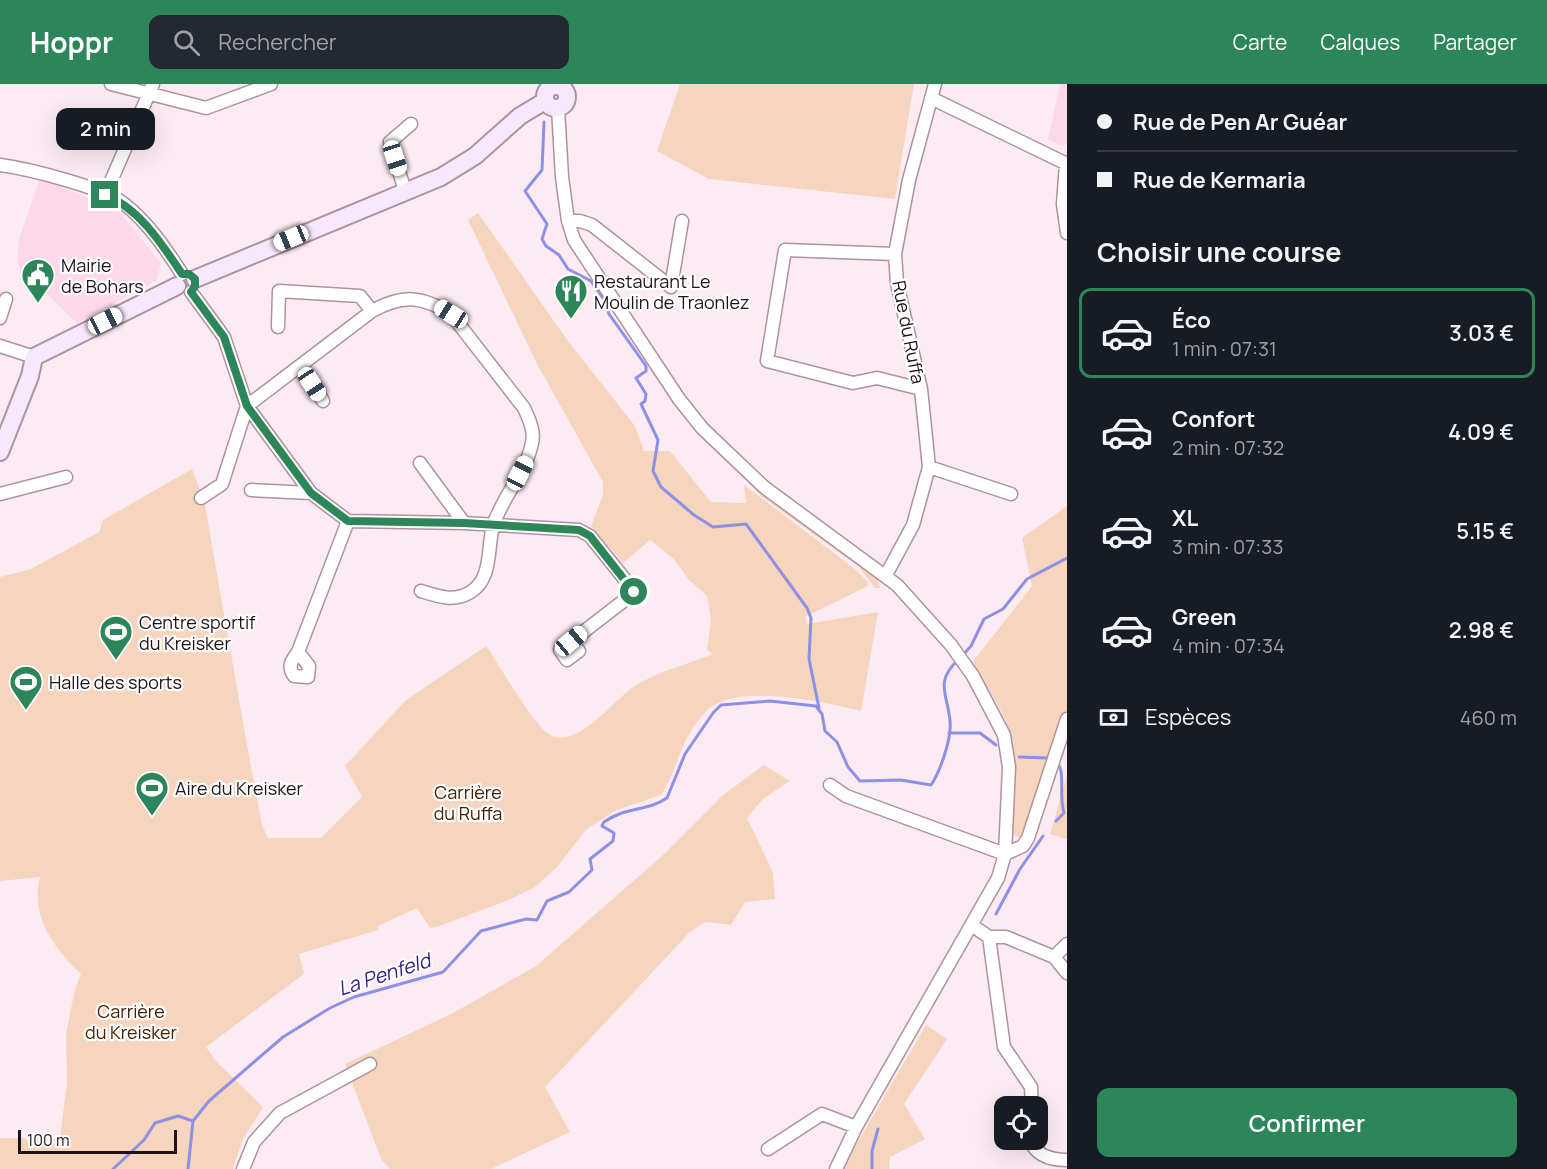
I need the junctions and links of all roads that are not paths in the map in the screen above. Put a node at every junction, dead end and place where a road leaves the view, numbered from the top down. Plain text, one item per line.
1 (111, 84) edge
2 (271, 84) edge
3 (935, 84) edge
4 (564, 86) edge
5 (151, 89) edge
6 (931, 98) junction
7 (552, 105) junction
8 (411, 124) dead end
9 (1067, 164) edge
10 (0, 165) edge
11 (405, 191) junction
12 (105, 195) junction
13 (682, 220) dead end
14 (568, 221) junction
15 (1067, 233) edge
16 (895, 254) junction
17 (186, 283) junction
18 (6, 299) dead end
19 (372, 311) junction
20 (0, 318) edge
21 (278, 327) dead end
22 (0, 346) edge
23 (34, 357) junction
24 (301, 366) junction
25 (921, 389) junction
26 (323, 401) dead end
27 (247, 406) junction
28 (0, 452) edge
29 (420, 463) dead end
30 (929, 467) junction
31 (66, 477) dead end
32 (251, 490) dead end
33 (311, 493) junction
34 (0, 494) edge
35 (1011, 494) dead end
36 (201, 498) dead end
37 (348, 521) junction
38 (464, 523) junction
39 (493, 526) junction
40 (886, 575) junction
41 (421, 591) dead end
42 (571, 641) dead end
43 (298, 652) dead end
44 (1067, 719) edge
45 (830, 785) dead end
46 (1005, 854) junction
47 (973, 926) junction
48 (989, 937) junction
49 (1067, 944) edge
50 (1054, 957) junction
51 (1067, 973) edge
52 (370, 1064) dead end
53 (1031, 1096) edge
54 (856, 1127) junction
55 (768, 1149) dead end
56 (1036, 1150) edge
57 (1067, 1160) edge
58 (243, 1169) edge
59 (836, 1169) edge

1 - 5 street
2 - 5 street
3 - 6 street, Rue du Ruffa
4 - 7 street
5 - 12 street
6 - 9 street
6 - 16 street, Rue du Ruffa
7 - 11 street
7 - 14 street
8 - 11 street
9 - 15 street
10 - 12 street
11 - 17 street
12 - 17 street
13 - 14 street
14 - 40 street
16 - 25 street, Rue du Ruffa
16 - 25 street
17 - 23 street
17 - 27 street
18 - 20 street
19 - 21 street
19 - 24 street
19 - 39 street
22 - 23 street
23 - 28 street
24 - 26 street
24 - 27 street
25 - 30 street, Rue du Ruffa
27 - 33 street
27 - 36 street
29 - 38 street
30 - 35 street
30 - 40 street, Rue du Ruffa
31 - 34 street
32 - 33 street
33 - 37 street
37 - 38 street
37 - 43 street
38 - 39 street
39 - 41 street
39 - 42 street
40 - 46 street
44 - 46 street
45 - 46 street
46 - 47 street
47 - 48 street
47 - 54 street
48 - 50 street
48 - 53 street
49 - 50 street
50 - 51 street
52 - 58 street
54 - 55 street
54 - 59 street
56 - 57 street

